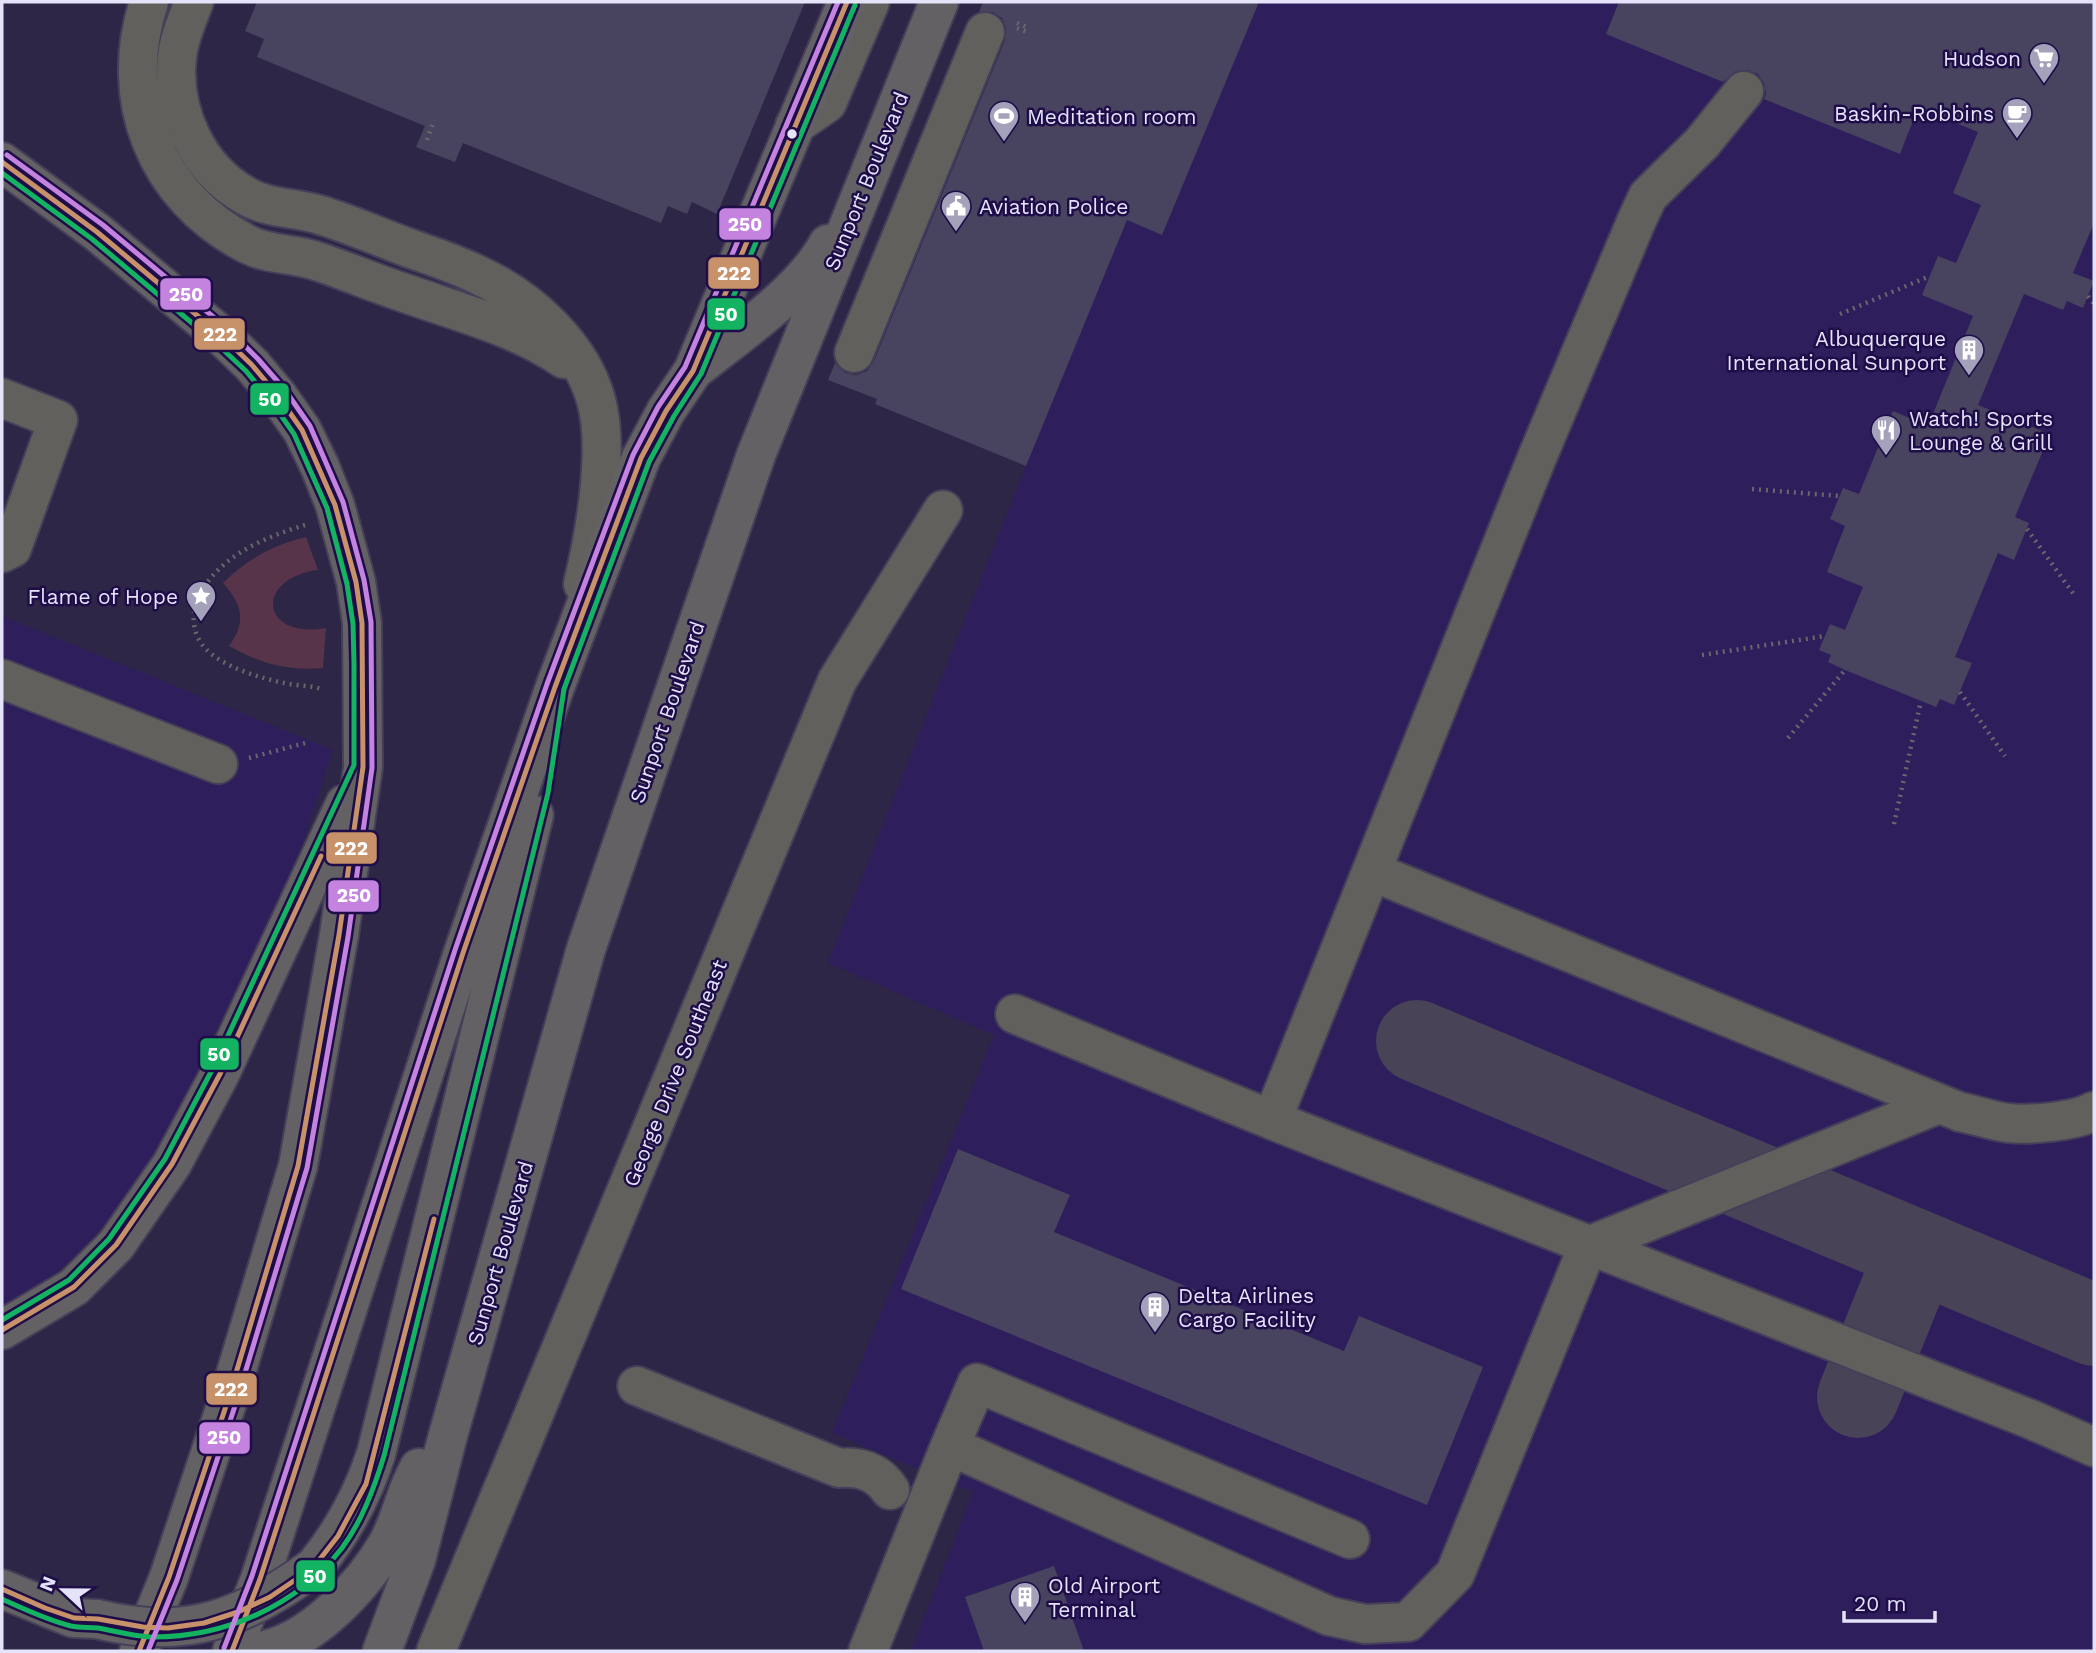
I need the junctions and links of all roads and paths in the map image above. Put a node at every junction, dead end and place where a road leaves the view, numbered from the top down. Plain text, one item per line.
1 (149, 2) edge
2 (194, 2) edge
3 (847, 2) edge
4 (870, 2) edge
5 (932, 2) edge
6 (939, 2) edge
7 (985, 32) dead end
8 (1744, 91) dead end
9 (434, 120) dead end
10 (795, 125) junction
11 (427, 140) dead end
12 (2, 162) edge
13 (1930, 275) dead end
14 (2088, 296) dead end
15 (2094, 304) edge
16 (1840, 314) dead end
17 (854, 353) dead end
18 (693, 371) junction
19 (586, 374) junction
20 (2, 398) edge
21 (1752, 489) dead end
22 (1840, 496) dead end
23 (943, 510) dead end
24 (305, 525) dead end
25 (2027, 529) dead end
26 (2, 553) edge
27 (2075, 596) dead end
28 (1825, 636) dead end
29 (1702, 655) dead end
30 (1845, 670) dead end
31 (560, 672) junction
32 (2, 679) edge
33 (321, 689) dead end
34 (1960, 692) dead end
35 (1921, 701) dead end
36 (1788, 738) dead end
37 (309, 742) dead end
38 (2005, 756) dead end
39 (233, 761) joint
40 (363, 767) junction
41 (1894, 824) dead end
42 (1373, 872) junction
43 (1015, 1014) dead end
44 (1939, 1104) junction
45 (2094, 1111) edge
46 (1272, 1120) junction
47 (1588, 1246) junction
48 (74, 1287) junction
49 (2, 1330) edge
50 (2, 1354) edge
51 (637, 1386) dead end
52 (447, 1439) junction
53 (950, 1446) junction
54 (2094, 1447) edge
55 (928, 1504) junction
56 (1350, 1539) dead end
57 (2, 1590) edge
58 (86, 1625) junction
59 (272, 1647) edge
60 (129, 1651) edge
61 (139, 1651) edge
62 (232, 1651) edge
63 (382, 1651) edge
64 (436, 1651) edge
65 (868, 1651) edge

1 - 19 street
2 - 19 street
3 - 10 main road, Sunport Boulevard
4 - 10 street
5 - 18 main road, Sunport Boulevard
6 - 52 main road, Sunport Boulevard
7 - 17 street
8 - 42 street
9 - 11 path
10 - 18 main road, Sunport Boulevard
12 - 40 main road
13 - 16 path
14 - 15 path
18 - 31 main road, Sunport Boulevard
19 - 31 street
20 - 26 street
21 - 22 path
23 - 64 street, George Drive Southeast
24 - 33 path
25 - 27 path
28 - 29 path
30 - 36 path
31 - 58 main road, bridge
31 - 62 main road, Sunport Boulevard
32 - 39 street
34 - 38 path
35 - 41 path
37 - 39 path
40 - 48 main road
40 - 61 main road
42 - 44 street
42 - 46 street
43 - 46 street
44 - 45 street
44 - 47 street
46 - 47 street
47 - 53 street
47 - 54 street
48 - 49 main road
48 - 50 main road
51 - 55 street
52 - 59 main road
52 - 63 main road, Sunport Boulevard
53 - 55 street
53 - 56 street
55 - 65 street
57 - 58 main road
58 - 60 main road

